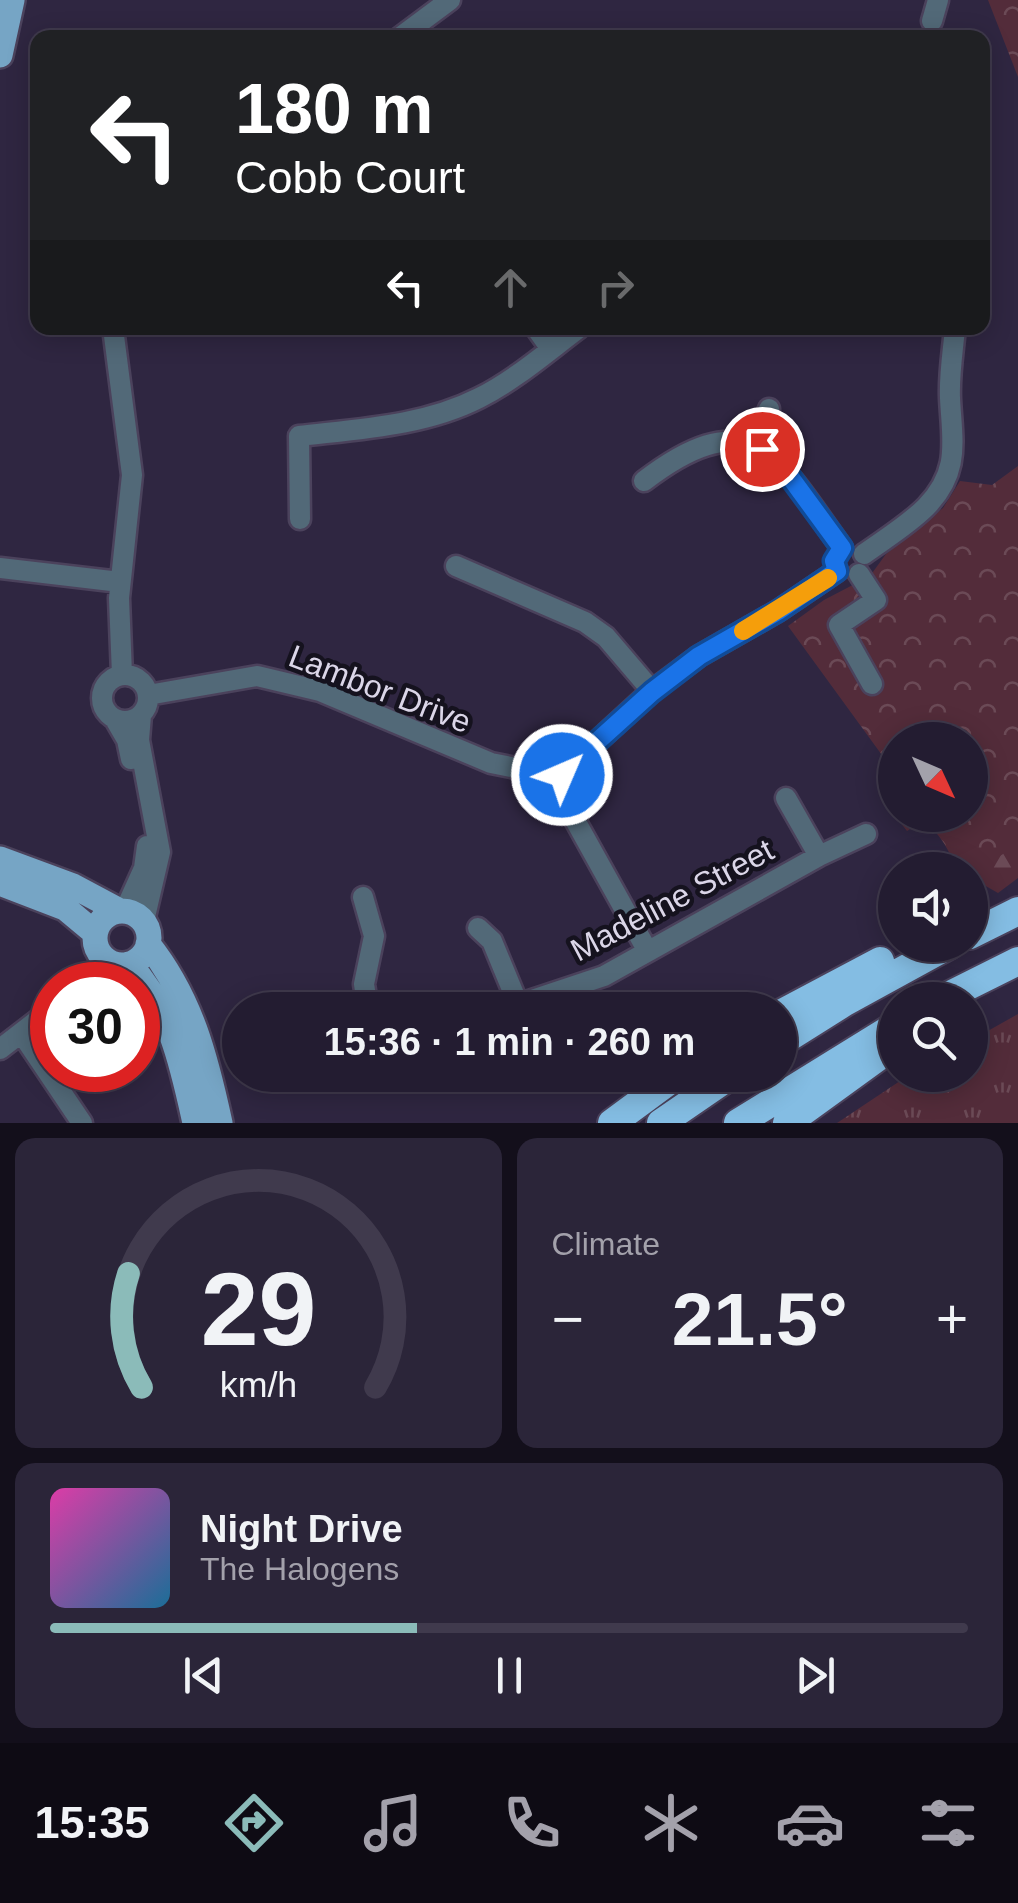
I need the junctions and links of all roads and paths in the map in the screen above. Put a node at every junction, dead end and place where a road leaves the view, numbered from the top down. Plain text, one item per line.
1 (12, 0) edge
2 (450, 0) edge
3 (938, 0) edge
4 (932, 21) dead end
5 (410, 30) edge
6 (0, 55) edge
7 (114, 335) edge
8 (541, 335) edge
9 (569, 335) edge
10 (954, 335) edge
11 (551, 348) junction
12 (769, 409) dead end
13 (755, 446) junction
14 (644, 482) dead end
15 (300, 519) dead end
16 (842, 548) junction
17 (862, 564) junction
18 (456, 566) dead end
19 (0, 568) edge
20 (837, 571) junction
21 (120, 582) junction
22 (122, 675) junction
23 (872, 684) dead end
24 (652, 692) junction
25 (145, 705) junction
26 (116, 720) junction
27 (559, 774) junction
28 (786, 798) dead end
29 (866, 834) dead end
30 (818, 856) junction
31 (0, 858) edge
32 (0, 883) edge
33 (364, 897) dead end
34 (1018, 909) edge
35 (988, 914) edge
36 (134, 921) junction
37 (988, 925) edge
38 (478, 928) dead end
39 (94, 932) junction
40 (647, 950) junction
41 (1018, 961) edge
42 (117, 962) edge
43 (126, 962) edge
44 (879, 962) edge
45 (919, 962) edge
46 (976, 982) edge
47 (365, 992) edge
48 (506, 992) edge
49 (555, 992) edge
50 (797, 1005) edge
51 (160, 1007) edge
52 (30, 1027) edge
53 (797, 1032) edge
54 (22, 1034) junction
55 (878, 1037) edge
56 (0, 1049) edge
57 (878, 1058) edge
58 (655, 1092) edge
59 (706, 1092) edge
60 (82, 1123) edge
61 (195, 1123) edge
62 (220, 1123) edge
63 (612, 1123) edge
64 (660, 1123) edge
65 (738, 1123) edge
66 (787, 1123) edge

1 - 6 main road
2 - 5 street
3 - 4 street
7 - 21 street
8 - 11 street
9 - 11 street
10 - 17 street
11 - 15 street
12 - 13 street
13 - 14 street
13 - 16 street
16 - 17 street
16 - 20 street
17 - 20 street
17 - 23 street
18 - 24 street
19 - 21 street
20 - 24 street
21 - 22 street
22 - 25 street
22 - 26 street
24 - 27 street
25 - 26 street
25 - 27 street, Lambor Drive
25 - 36 street
26 - 36 street
27 - 40 street
28 - 30 street
29 - 30 street, Madeline Street
30 - 40 street, Madeline Street
31 - 36 main road
32 - 39 main road
33 - 47 street
34 - 35 highway
34 - 37 highway
36 - 39 main road
36 - 43 main road
36 - 62 main road
38 - 48 street
39 - 42 main road
40 - 49 street, Madeline Street
41 - 46 highway
44 - 50 highway
45 - 53 highway
51 - 61 main road
52 - 54 street
54 - 56 street
54 - 60 street
55 - 65 highway
57 - 66 highway
58 - 63 highway
59 - 64 highway

